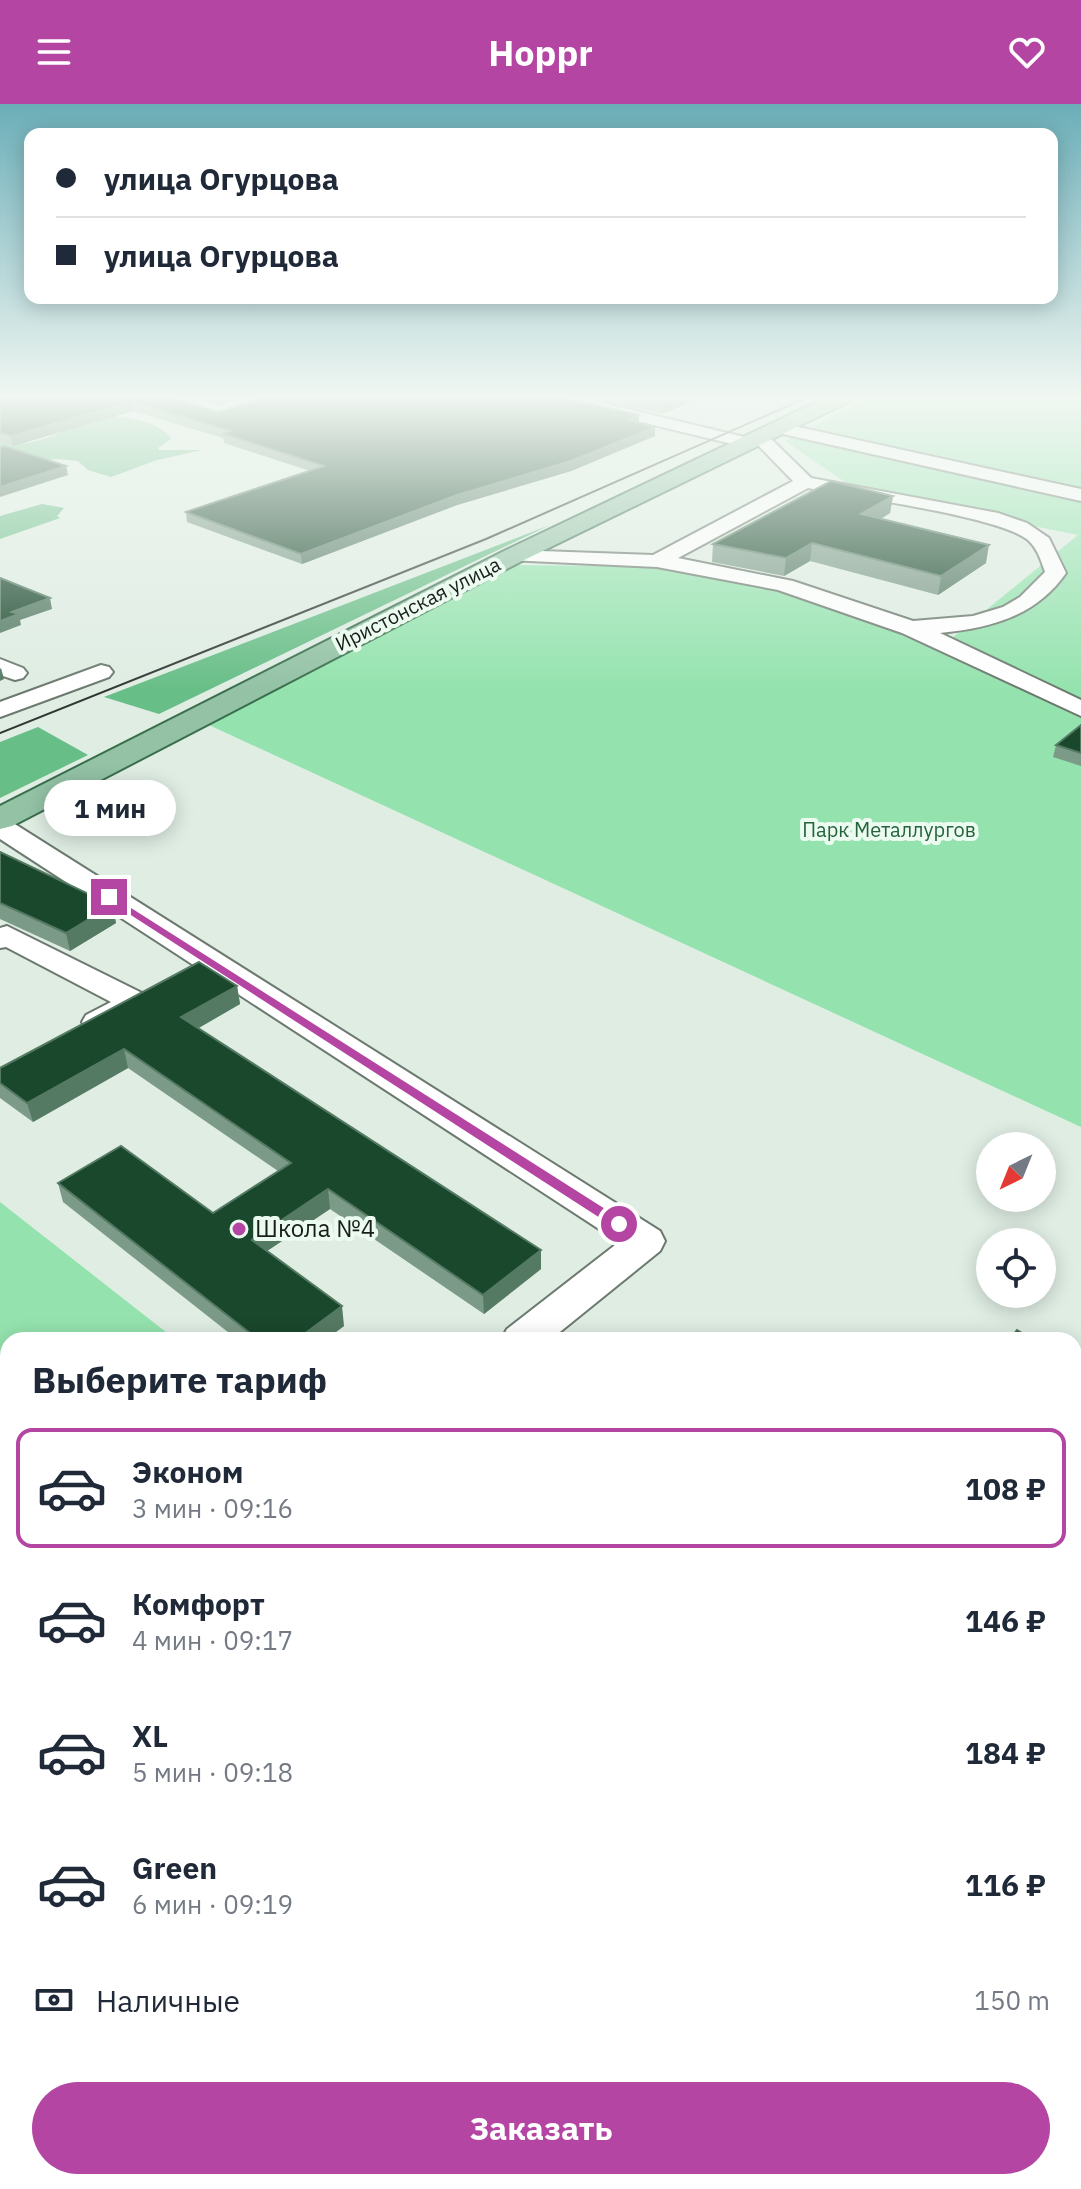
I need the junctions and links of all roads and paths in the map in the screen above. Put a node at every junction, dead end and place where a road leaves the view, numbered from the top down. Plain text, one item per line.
1 (641, 495) edge
2 (780, 495) edge
3 (874, 495) edge
4 (513, 556) junction
5 (657, 561) junction
6 (910, 628) junction
7 (101, 672) dead end
8 (1081, 709) edge
9 (0, 710) edge
10 (0, 819) edge
11 (0, 827) edge
12 (0, 939) edge
13 (67, 1039) edge
14 (532, 1332) edge

1 - 4 main road, Иристонская улица
2 - 5 street
3 - 6 street
4 - 5 street
4 - 10 main road, Иристонская улица
5 - 6 street
6 - 8 street
7 - 9 street
11 - 14 street
12 - 13 street

